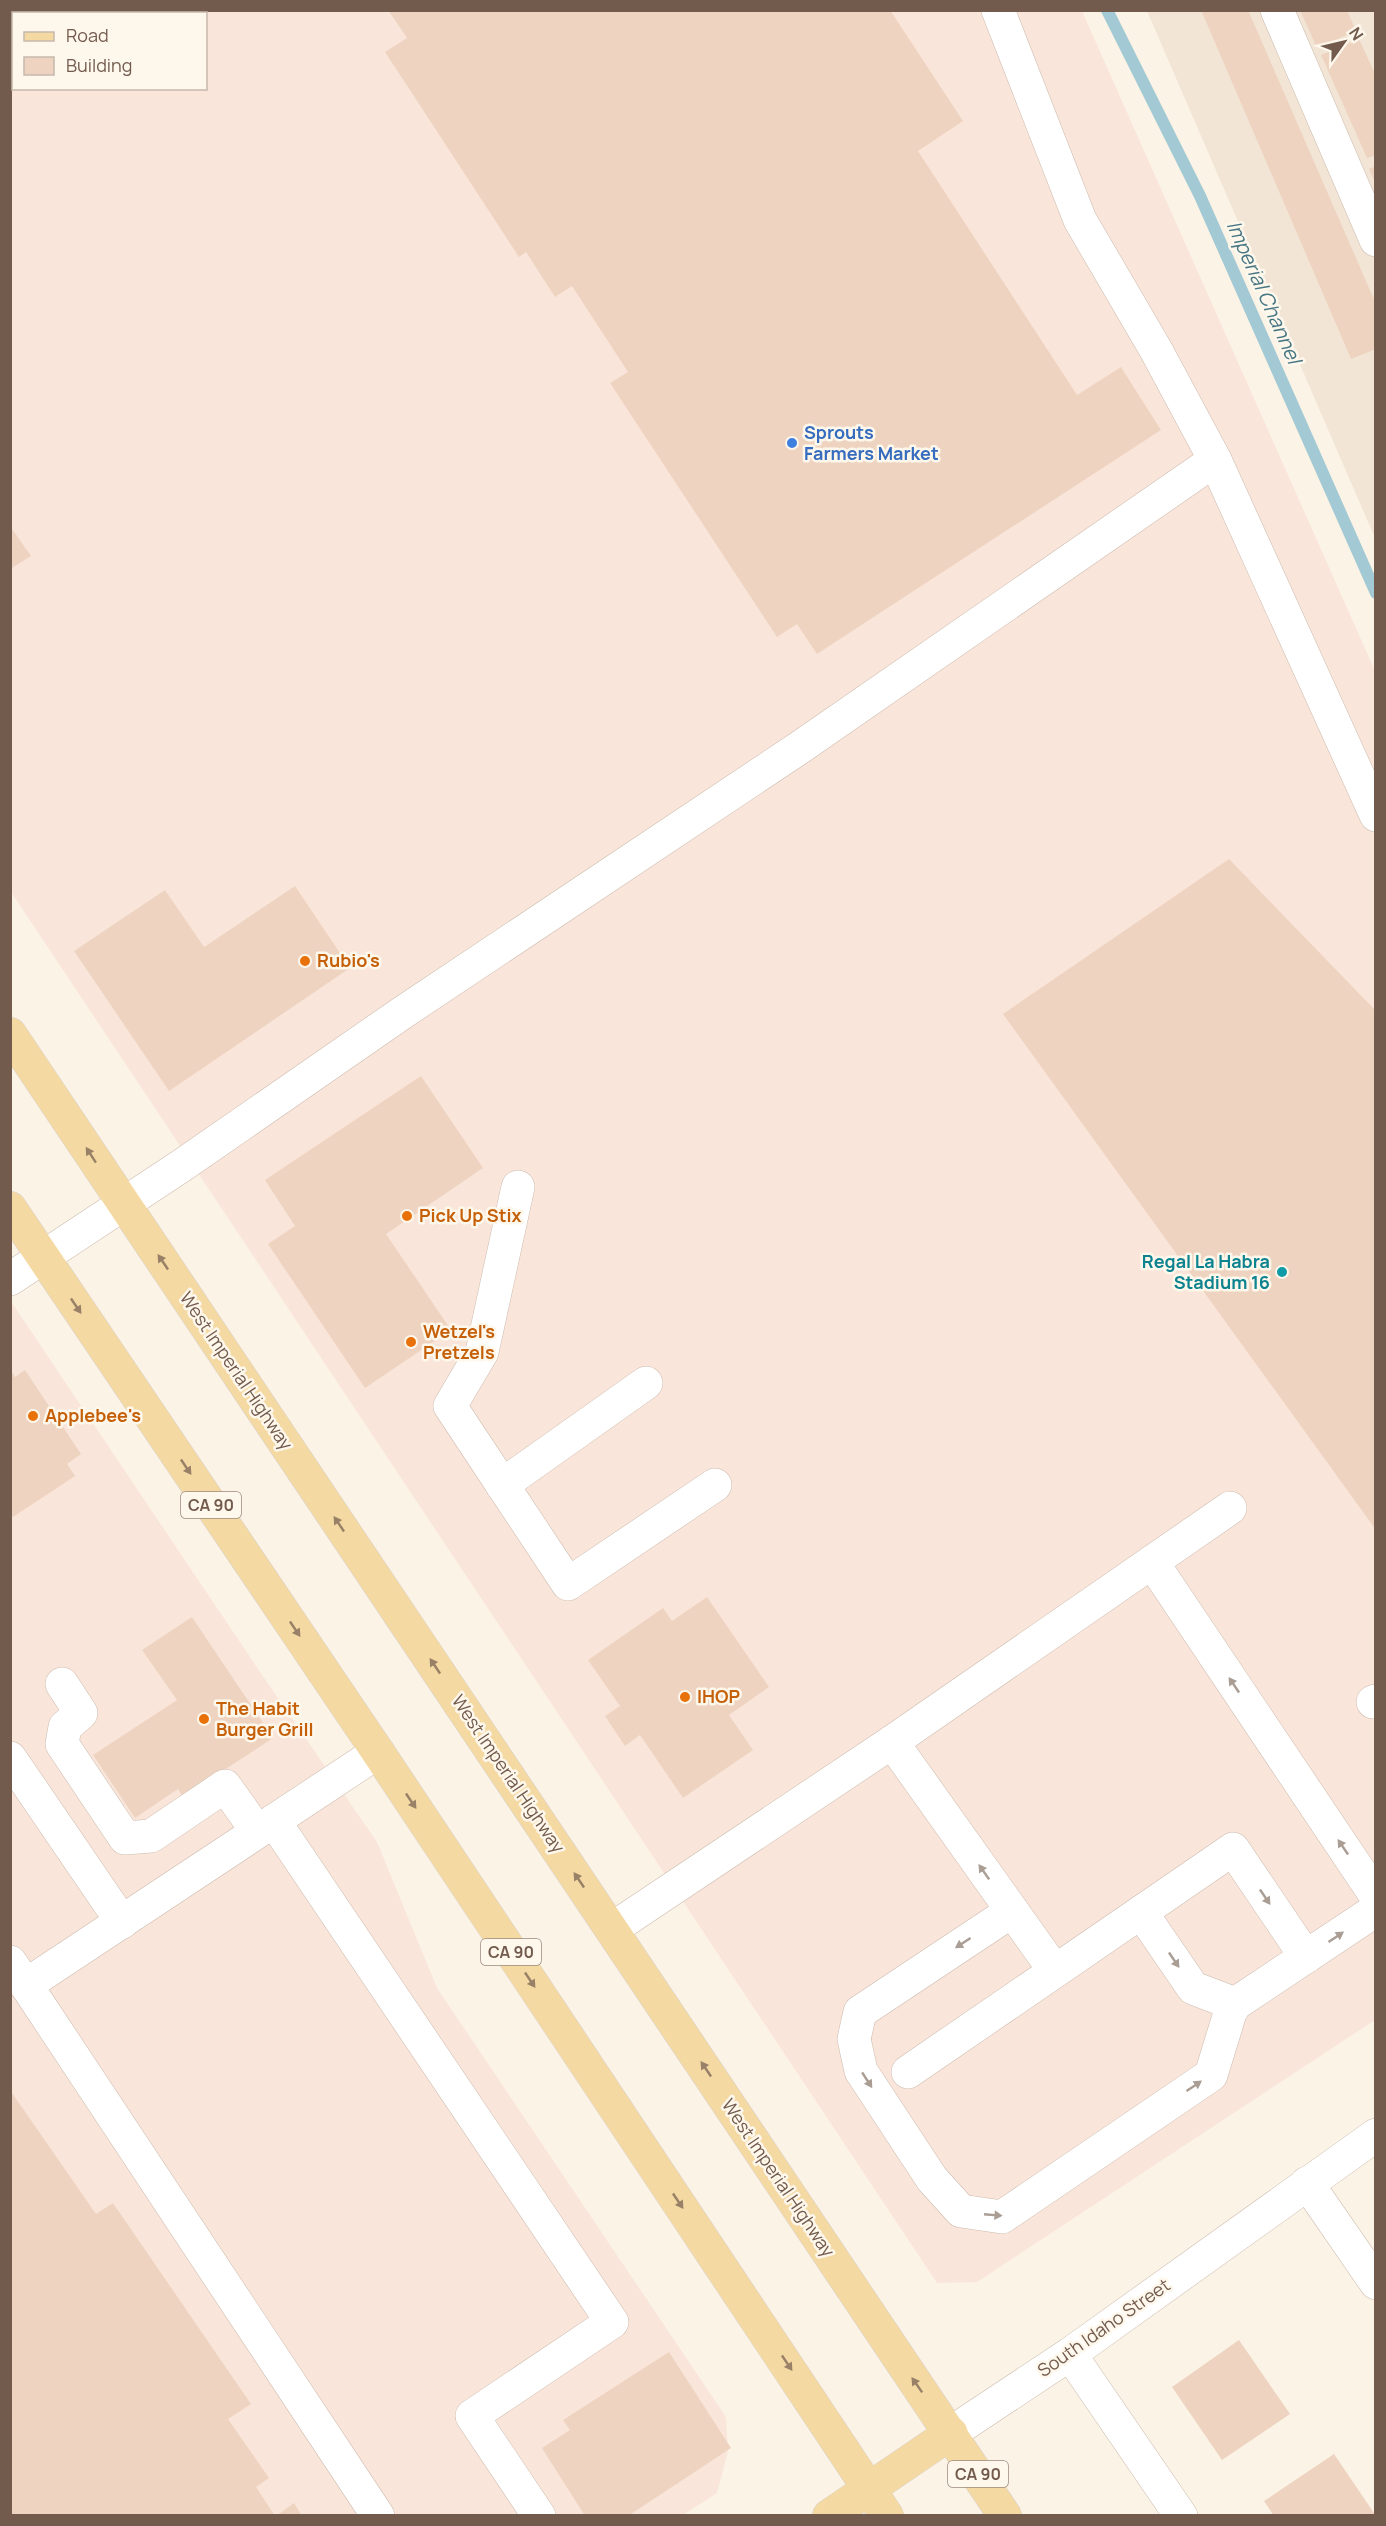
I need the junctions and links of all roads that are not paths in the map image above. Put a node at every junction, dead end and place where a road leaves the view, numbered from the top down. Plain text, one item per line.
1 (998, 10) edge
2 (1277, 10) edge
3 (1376, 240) edge
4 (1215, 460) junction
5 (1376, 815) edge
6 (10, 1034) edge
7 (518, 1187) dead end
8 (123, 1204) junction
9 (10, 1208) edge
10 (44, 1257) junction
11 (10, 1279) edge
12 (646, 1383) dead end
13 (502, 1485) junction
14 (715, 1485) dead end
15 (1230, 1508) dead end
16 (1152, 1562) junction
17 (62, 1684) dead end
18 (892, 1742) junction
19 (378, 1752) junction
20 (10, 1758) edge
21 (266, 1826) junction
22 (1376, 1896) edge
23 (1376, 1910) edge
24 (1012, 1911) junction
25 (1141, 1912) junction
26 (122, 1922) junction
27 (612, 1929) junction
28 (1305, 1957) junction
29 (1055, 1971) junction
30 (18, 1974) edge
31 (1235, 2004) junction
32 (908, 2072) dead end
33 (1376, 2136) edge
34 (1307, 2183) junction
35 (1376, 2283) edge
36 (1070, 2354) junction
37 (951, 2433) junction
38 (868, 2488) junction
39 (378, 2516) edge
40 (539, 2516) edge
41 (829, 2516) edge
42 (888, 2516) edge
43 (1005, 2516) edge
44 (1181, 2516) edge

1 - 4 street
2 - 3 street
4 - 5 street
4 - 8 street
8 -> 6 main road, West Imperial Highway / CA 90
7 - 13 street
8 - 10 street
27 -> 8 main road, West Imperial Highway / CA 90
9 - 10 main road, CA 90
10 - 11 street
10 -> 19 main road, CA 90
12 - 13 street
13 - 14 street
15 - 16 street
16 - 18 street
22 -> 16 street
17 - 21 street
24 -> 18 street
18 - 27 street
19 - 21 street
19 -> 38 main road, CA 90
20 - 26 street
21 - 26 street
21 - 40 street
28 -> 23 street
24 - 29 street
24 -> 31 street
25 -> 28 street
25 - 29 street
25 -> 31 street
26 - 30 street
37 -> 27 main road, West Imperial Highway / CA 90
28 - 31 street
29 - 32 street
30 - 39 street
33 - 34 street, South Idaho Street
34 - 35 street
34 - 36 street, South Idaho Street
36 - 37 street, South Idaho Street
36 - 44 street
37 - 38 main road, South Idaho Street
37 - 43 main road, West Imperial Highway / CA 90
38 - 41 main road, South Idaho Street
38 - 42 main road, CA 90

